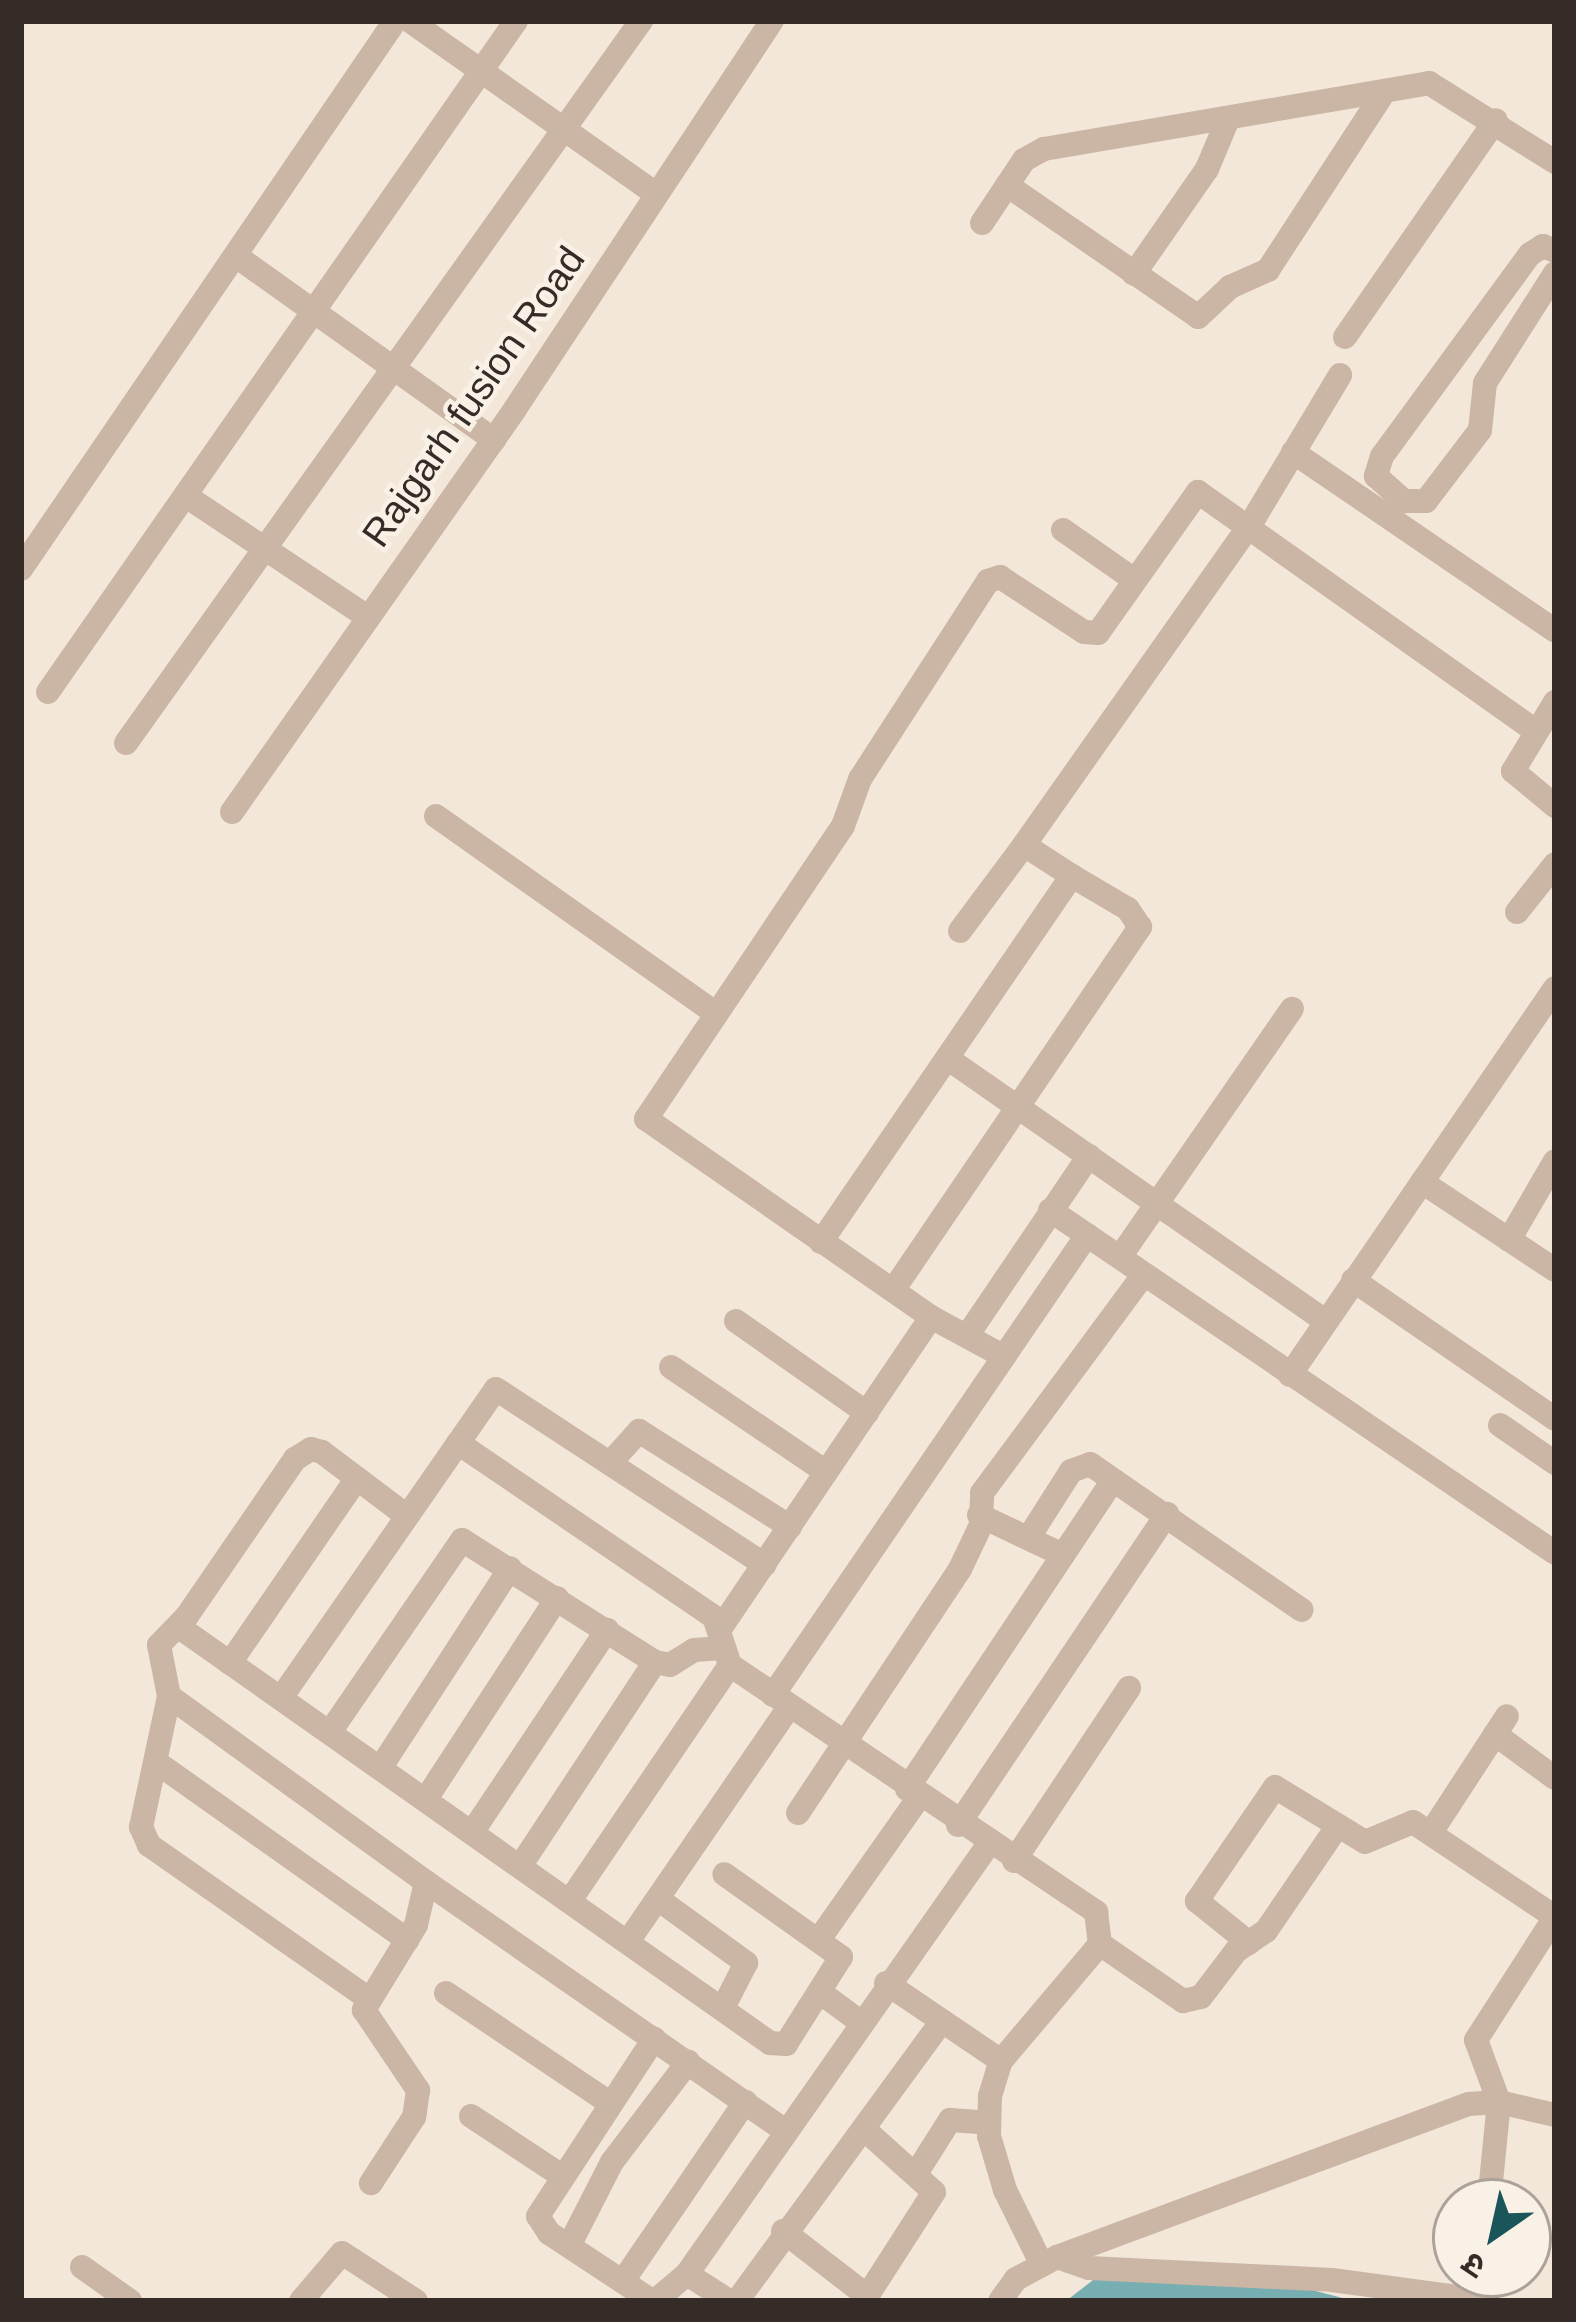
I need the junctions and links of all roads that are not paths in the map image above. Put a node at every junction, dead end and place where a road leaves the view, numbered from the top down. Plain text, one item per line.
1 (395, 21) edge
2 (410, 21) edge
3 (516, 21) edge
4 (641, 21) edge
5 (762, 25) edge
6 (482, 71) junction
7 (1384, 92) junction
8 (1228, 119) junction
9 (1496, 120) junction
10 (564, 130) junction
11 (1555, 162) edge
12 (1007, 185) junction
13 (656, 194) junction
14 (982, 224) dead end
15 (1555, 251) edge
16 (236, 256) junction
17 (1555, 273) edge
18 (1134, 274) junction
19 (315, 312) junction
20 (1345, 337) dead end
21 (395, 369) junction
22 (1340, 375) dead end
23 (494, 440) junction
24 (1292, 452) junction
25 (186, 496) junction
26 (1250, 525) junction
27 (1063, 530) dead end
28 (266, 550) junction
29 (21, 569) edge
30 (1133, 579) junction
31 (366, 616) junction
32 (1555, 631) edge
33 (48, 692) dead end
34 (1555, 702) edge
35 (1534, 730) junction
36 (126, 743) dead end
37 (1555, 806) edge
38 (232, 812) dead end
39 (436, 816) dead end
40 (1024, 845) junction
41 (1555, 863) edge
42 (1072, 876) junction
43 (1517, 912) dead end
44 (960, 931) dead end
45 (1555, 988) edge
46 (1292, 1009) dead end
47 (714, 1012) junction
48 (1547, 1016) edge
49 (947, 1058) junction
50 (1018, 1107) junction
51 (1089, 1156) junction
52 (1555, 1161) edge
53 (1422, 1182) junction
54 (1158, 1201) junction
55 (1050, 1210) junction
56 (1087, 1235) junction
57 (1509, 1240) junction
58 (821, 1243) junction
59 (1120, 1257) junction
60 (1553, 1266) edge
61 (1144, 1274) junction
62 (1353, 1280) junction
63 (894, 1289) junction
64 (931, 1317) junction
65 (736, 1321) dead end
66 (1326, 1321) junction
67 (969, 1334) junction
68 (1004, 1356) junction
69 (671, 1367) dead end
70 (1290, 1375) junction
71 (867, 1413) junction
72 (1555, 1419) edge
73 (1501, 1425) dead end
74 (458, 1443) junction
75 (611, 1462) junction
76 (1555, 1463) edge
77 (826, 1472) junction
78 (357, 1478) junction
79 (1113, 1480) junction
80 (1167, 1514) junction
81 (979, 1515) junction
82 (407, 1516) junction
83 (790, 1527) junction
84 (1029, 1537) junction
85 (1555, 1553) edge
86 (1063, 1555) junction
87 (765, 1565) junction
88 (510, 1568) junction
89 (557, 1598) junction
90 (1302, 1610) dead end
91 (178, 1627) junction
92 (607, 1630) junction
93 (724, 1646) junction
94 (655, 1662) junction
95 (230, 1663) junction
96 (1129, 1688) dead end
97 (169, 1696) junction
98 (281, 1698) junction
99 (782, 1701) junction
100 (330, 1732) junction
101 (844, 1745) junction
102 (156, 1762) junction
103 (381, 1767) junction
104 (1555, 1778) edge
105 (913, 1793) junction
106 (426, 1799) junction
107 (798, 1813) dead end
108 (958, 1825) junction
109 (1337, 1828) junction
110 (1432, 1831) junction
111 (473, 1832) junction
112 (988, 1845) junction
113 (1014, 1861) junction
114 (521, 1864) junction
115 (724, 1874) dead end
116 (426, 1882) junction
117 (571, 1899) junction
118 (658, 1899) junction
119 (1555, 1917) edge
120 (820, 1938) junction
121 (407, 1940) junction
122 (629, 1940) junction
123 (1249, 1943) junction
124 (1100, 1944) junction
125 (886, 1983) junction
126 (446, 1993) dead end
127 (820, 1993) junction
128 (368, 1999) junction
129 (723, 2008) junction
130 (859, 2021) junction
131 (943, 2021) junction
132 (654, 2039) junction
133 (1001, 2061) junction
134 (688, 2062) junction
135 (745, 2102) junction
136 (1499, 2102) junction
137 (610, 2103) junction
138 (1555, 2115) edge
139 (471, 2116) dead end
140 (989, 2123) junction
141 (864, 2129) junction
142 (786, 2131) junction
143 (917, 2172) junction
144 (562, 2176) junction
145 (1491, 2178) edge
146 (371, 2183) dead end
147 (783, 2231) junction
148 (570, 2244) junction
149 (1050, 2261) junction
150 (82, 2267) dead end
151 (688, 2274) junction
152 (623, 2281) junction
153 (1432, 2287) edge
154 (866, 2298) edge
155 (130, 2301) edge
156 (302, 2301) edge
157 (416, 2301) edge
158 (653, 2301) edge
159 (733, 2301) edge
160 (1000, 2301) edge

1 - 16 street
2 - 6 street
3 - 6 street
4 - 10 street
5 - 13 street, Rajgarh fusion Road
6 - 10 street
6 - 19 street
7 - 8 street
7 - 9 street
7 - 18 street
8 - 12 street
8 - 18 street
9 - 11 street
9 - 20 street
10 - 13 street
10 - 21 street
12 - 14 street
12 - 18 street
13 - 23 street, Rajgarh fusion Road
15 - 17 street
16 - 19 street
16 - 29 street
19 - 21 street
19 - 25 street
21 - 23 street
21 - 28 street
22 - 24 street
23 - 31 street, Rajgarh fusion Road
24 - 26 street
24 - 32 street
25 - 28 street
25 - 33 street
26 - 30 street
26 - 35 street
26 - 40 street
27 - 30 street
28 - 31 street
28 - 36 street
30 - 47 street
31 - 38 street, Rajgarh fusion Road
34 - 35 street
35 - 37 street
39 - 47 street
40 - 42 street
40 - 44 street
41 - 43 street
42 - 49 street
42 - 50 street
45 - 48 street
46 - 54 street
47 - 58 street
48 - 53 street
49 - 50 street
49 - 58 street
50 - 51 street
50 - 63 street
51 - 54 street
51 - 55 street
52 - 57 street
53 - 57 street
53 - 62 street
54 - 59 street
54 - 66 street
55 - 56 street
55 - 67 street
56 - 59 street
56 - 68 street
57 - 60 street
58 - 63 street
59 - 61 street
61 - 70 street
61 - 81 street
62 - 66 street
62 - 72 street
63 - 64 street
64 - 67 street
64 - 71 street
65 - 71 street
66 - 70 street
67 - 68 street
68 - 99 street
69 - 77 street
70 - 85 street
71 - 77 street
73 - 76 street
74 - 75 street
74 - 82 street
74 - 93 street
75 - 83 street
75 - 87 street
77 - 83 street
78 - 82 street
78 - 91 street
78 - 95 street
79 - 80 street
79 - 84 street
79 - 86 street
80 - 90 street
80 - 108 street
81 - 84 street
81 - 101 street
82 - 98 street
83 - 87 street
84 - 86 street
86 - 105 street
87 - 93 street
88 - 89 street
88 - 100 street
88 - 103 street
89 - 92 street
89 - 106 street
91 - 95 street
91 - 97 street
92 - 94 street
92 - 111 street
93 - 94 street
93 - 99 street
93 - 117 street
94 - 114 street
95 - 98 street
96 - 113 street
97 - 102 street
97 - 116 street
98 - 100 street
99 - 101 street
99 - 118 street
100 - 103 street
101 - 105 street
101 - 107 street
102 - 121 street
102 - 128 street
103 - 106 street
104 - 110 street
105 - 108 street
105 - 120 street
106 - 111 street
108 - 112 street
109 - 110 street
109 - 123 street
109 - 123 street
110 - 119 street
111 - 114 street
112 - 113 street
112 - 125 street
113 - 124 street
114 - 117 street
115 - 120 street
116 - 121 street
116 - 132 street
117 - 122 street
118 - 122 street
118 - 129 street
119 - 136 street
120 - 127 street
121 - 128 street
122 - 129 street
123 - 124 street
124 - 133 street
125 - 130 street
125 - 131 street
126 - 137 street
127 - 129 street
127 - 130 street
128 - 146 street
130 - 142 street
131 - 133 street
131 - 141 street
132 - 134 street
132 - 137 street
133 - 140 street
134 - 135 street
134 - 148 street
135 - 142 street
135 - 152 street
136 - 138 street
136 - 145 street
136 - 149 street
137 - 144 street
139 - 144 street
140 - 143 street
140 - 149 street
141 - 143 street
141 - 147 street
142 - 151 street
143 - 154 street
144 - 148 street
147 - 154 street
147 - 159 street
148 - 152 street
149 - 153 street
149 - 160 street
150 - 155 street
151 - 158 street
151 - 159 street
152 - 158 street
156 - 157 street

